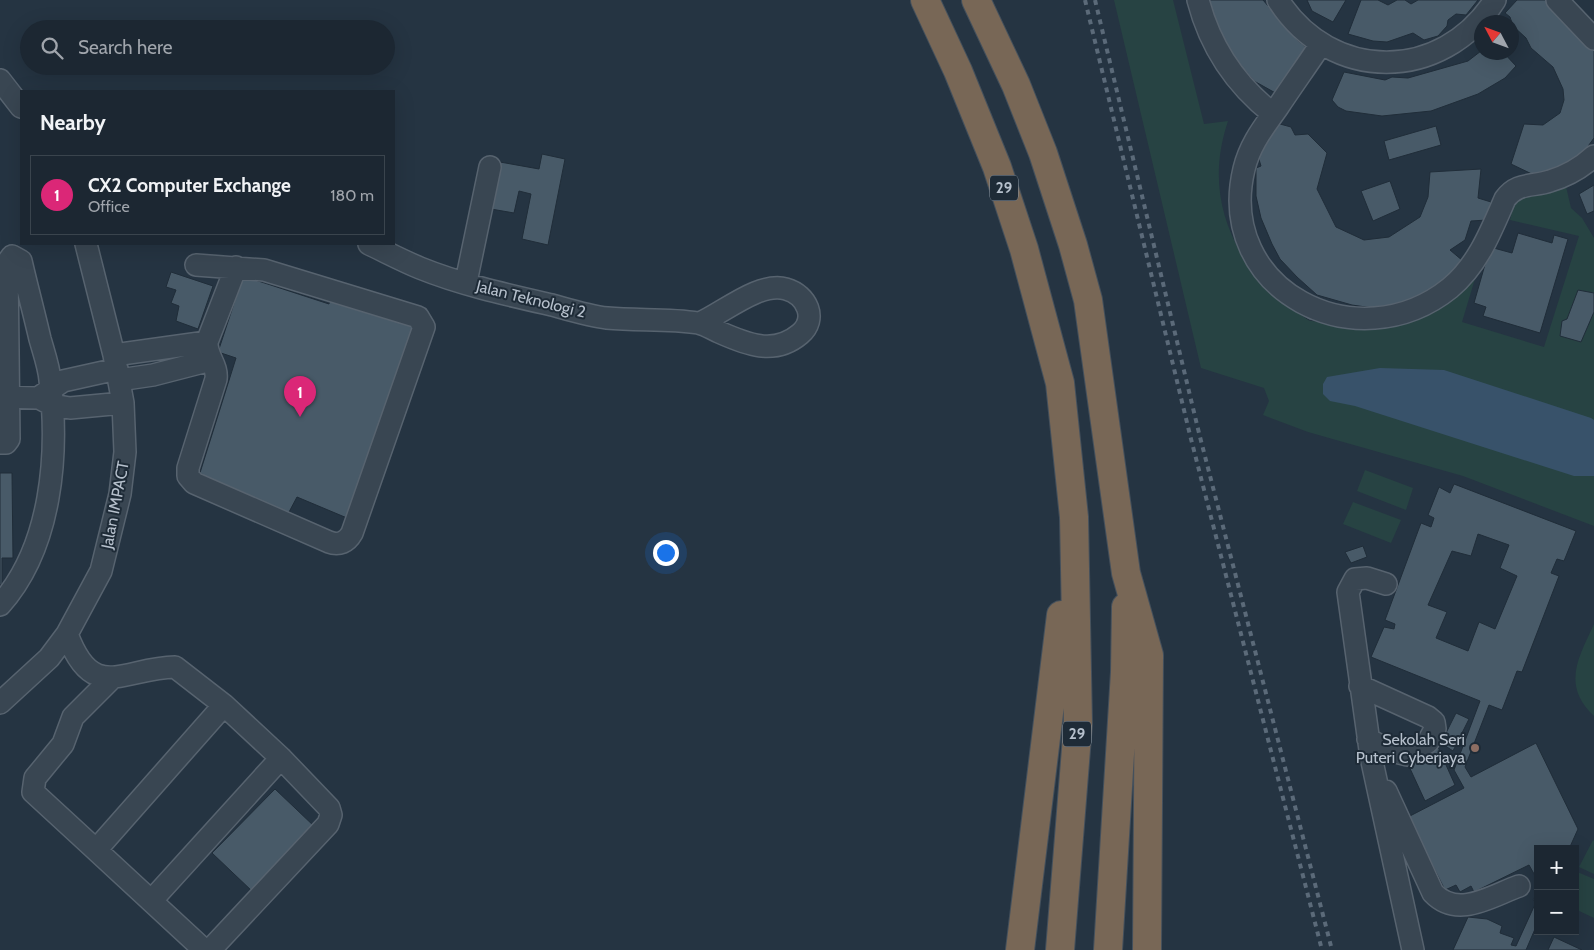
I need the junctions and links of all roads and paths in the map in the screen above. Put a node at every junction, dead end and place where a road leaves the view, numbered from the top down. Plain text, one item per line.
1 (925, 0) edge
2 (976, 0) edge
3 (1198, 0) edge
4 (1278, 0) edge
5 (1495, 0) edge
6 (1557, 0) edge
7 (1594, 39) edge
8 (1321, 44) junction
9 (0, 80) edge
10 (20, 106) edge
11 (1273, 114) junction
12 (1594, 156) edge
13 (490, 167) dead end
14 (86, 245) edge
15 (371, 245) edge
16 (196, 265) dead end
17 (236, 267) junction
18 (466, 282) junction
19 (700, 323) dead end
20 (209, 351) junction
21 (117, 368) junction
22 (5, 397) edge
23 (47, 397) junction
24 (123, 404) junction
25 (0, 443) edge
26 (1074, 517) junction
27 (1126, 573) junction
28 (1386, 584) dead end
29 (0, 605) edge
30 (67, 634) junction
31 (112, 678) junction
32 (1360, 686) junction
33 (0, 703) edge
34 (224, 705) junction
35 (1369, 748) junction
36 (281, 758) junction
37 (96, 850) junction
38 (1519, 886) dead end
39 (1433, 893) junction
40 (152, 900) junction
41 (1403, 908) junction
42 (1020, 950) edge
43 (1060, 950) edge
44 (1108, 950) edge
45 (1147, 950) edge
46 (1412, 950) edge

1 - 26 highway, 29
2 - 27 highway
3 - 11 street
4 - 8 street
5 - 8 street
6 - 7 street
8 - 11 street
9 - 10 street
11 - 12 street
13 - 18 street
14 - 21 street, Jalan IMPACT
15 - 18 street, Jalan Teknologi 2
16 - 17 street
17 - 20 street
17 - 20 street
18 - 19 street, Jalan Teknologi 2
20 - 21 street
21 - 23 street
21 - 24 street, Jalan IMPACT
22 - 23 street
22 - 23 street
22 - 25 street
23 - 24 street
23 - 29 street
24 - 30 street, Jalan IMPACT
26 - 42 highway
26 - 43 highway, 29
27 - 44 highway
27 - 45 highway
28 - 32 street
30 - 31 street
30 - 33 street, Jalan IMPACT
31 - 34 street
31 - 37 street
32 - 35 street
32 - 35 street
34 - 36 street
34 - 37 street
35 - 39 street
35 - 41 street
36 - 40 street
36 - 40 street
37 - 40 street
38 - 39 street
39 - 41 street
41 - 46 street

